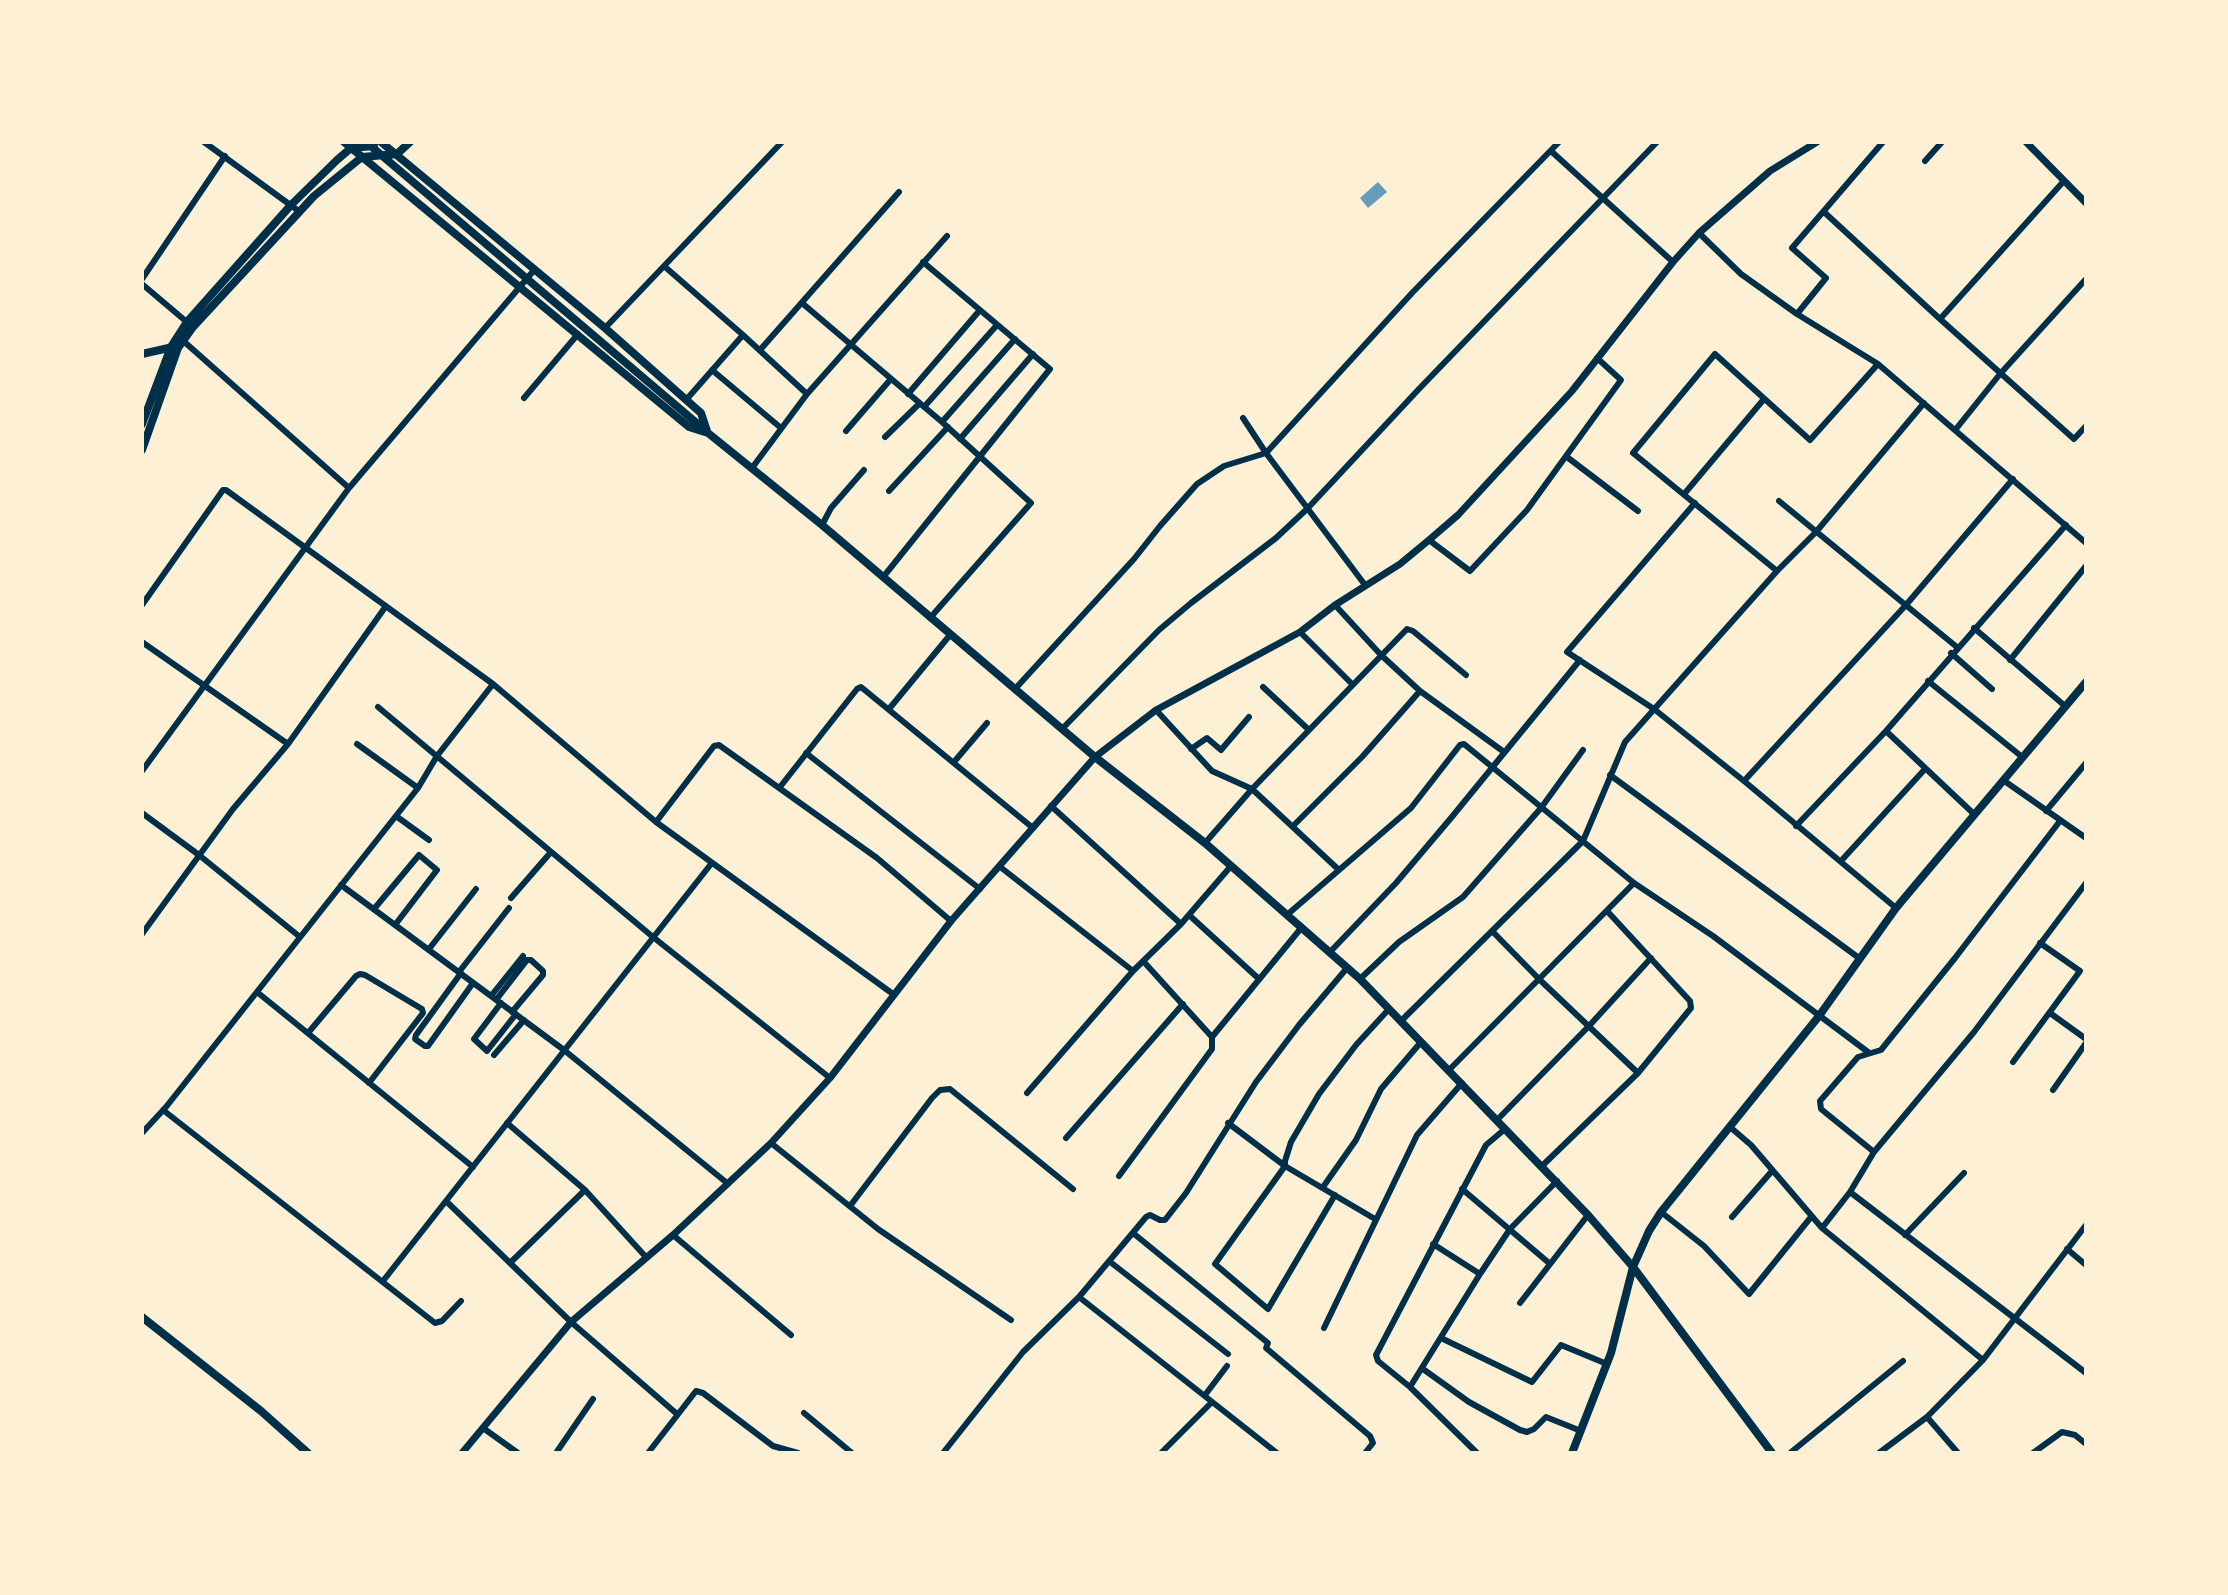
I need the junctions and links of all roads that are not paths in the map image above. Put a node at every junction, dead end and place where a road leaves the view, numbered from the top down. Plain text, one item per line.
1 (204, 142) edge
2 (366, 142) edge
3 (410, 142) edge
4 (782, 142) edge
5 (1559, 142) edge
6 (1657, 142) edge
7 (1817, 142) edge
8 (1882, 142) edge
9 (1942, 142) edge
10 (2026, 142) edge
11 (385, 143) edge
12 (348, 145) edge
13 (1551, 151) junction
14 (397, 154) junction
15 (225, 156) junction
16 (362, 157) junction
17 (1925, 161) dead end
18 (2063, 182) junction
19 (898, 192) dead end
20 (1602, 200) junction
21 (2086, 204) edge
22 (291, 205) junction
23 (300, 212) junction
24 (1824, 212) junction
25 (1699, 233) junction
26 (947, 236) dead end
27 (923, 262) junction
28 (1673, 262) junction
29 (664, 266) junction
30 (535, 269) junction
31 (2086, 278) edge
32 (142, 279) edge
33 (142, 284) edge
34 (519, 285) junction
35 (802, 303) junction
36 (980, 310) junction
37 (1797, 314) junction
38 (1940, 319) junction
39 (190, 325) junction
40 (998, 325) junction
41 (606, 328) junction
42 (578, 334) junction
43 (743, 335) junction
44 (1015, 339) junction
45 (178, 343) junction
46 (849, 345) junction
47 (760, 350) junction
48 (142, 354) edge
49 (1033, 354) junction
50 (1597, 358) junction
51 (1878, 364) junction
52 (712, 370) junction
53 (2000, 374) junction
54 (890, 380) junction
55 (807, 394) junction
56 (908, 394) junction
57 (524, 398) dead end
58 (1764, 399) junction
59 (686, 400) junction
60 (1924, 403) junction
61 (922, 405) junction
62 (1243, 418) dead end
63 (942, 422) junction
64 (142, 424) edge
65 (2086, 426) edge
66 (781, 428) junction
67 (948, 428) junction
68 (1956, 429) junction
69 (846, 431) dead end
70 (708, 433) junction
71 (885, 437) dead end
72 (960, 439) junction
73 (142, 450) edge
74 (1266, 453) junction
75 (980, 457) junction
76 (1567, 457) junction
77 (752, 468) junction
78 (864, 470) dead end
79 (2013, 479) junction
80 (349, 488) junction
81 (889, 491) dead end
82 (1685, 493) junction
83 (1779, 501) dead end
84 (1695, 503) junction
85 (1307, 509) junction
86 (1638, 511) dead end
87 (822, 525) junction
88 (2066, 525) junction
89 (1816, 532) junction
90 (1429, 540) junction
91 (2086, 543) edge
92 (305, 547) junction
93 (2086, 566) edge
94 (1777, 571) junction
95 (884, 576) junction
96 (1364, 585) junction
97 (1335, 604) junction
98 (142, 605) edge
99 (1906, 605) junction
100 (386, 606) junction
101 (930, 618) junction
102 (1974, 628) junction
103 (1300, 632) junction
104 (950, 635) junction
105 (142, 642) edge
106 (1958, 648) junction
107 (1951, 653) junction
108 (1381, 655) junction
109 (1580, 660) junction
110 (2010, 660) junction
111 (1466, 675) dead end
112 (1928, 681) junction
113 (2086, 682) edge
114 (493, 684) junction
115 (1352, 684) junction
116 (205, 685) junction
117 (1263, 687) dead end
118 (1015, 689) junction
119 (1992, 689) dead end
120 (1420, 691) junction
121 (2065, 706) junction
122 (378, 707) dead end
123 (889, 709) junction
124 (1654, 709) junction
125 (1156, 710) junction
126 (1249, 717) dead end
127 (987, 723) dead end
128 (1062, 729) junction
129 (1309, 730) junction
130 (1886, 731) junction
131 (288, 744) junction
132 (357, 744) dead end
133 (1191, 749) junction
134 (1583, 750) dead end
135 (1504, 752) junction
136 (806, 753) junction
137 (437, 756) junction
138 (1095, 757) junction
139 (2021, 757) junction
140 (954, 762) junction
141 (2086, 763) edge
142 (1491, 766) junction
143 (1925, 769) junction
144 (142, 771) edge
145 (1611, 775) junction
146 (2003, 780) junction
147 (1744, 781) junction
148 (780, 787) junction
149 (418, 788) junction
150 (1252, 789) junction
151 (1051, 806) junction
152 (1541, 808) junction
153 (2046, 811) junction
154 (142, 813) edge
155 (1975, 814) junction
156 (396, 816) junction
157 (2060, 821) junction
158 (656, 822) junction
159 (1293, 826) junction
160 (1796, 826) junction
161 (1033, 828) junction
162 (2086, 838) edge
163 (429, 840) dead end
164 (1583, 841) junction
165 (1205, 844) junction
166 (551, 852) junction
167 (199, 855) junction
168 (1841, 861) junction
169 (711, 864) junction
170 (999, 866) junction
171 (1231, 866) junction
172 (1339, 870) junction
173 (1634, 883) junction
174 (2086, 883) edge
175 (341, 885) junction
176 (476, 889) dead end
177 (980, 889) junction
178 (511, 898) dead end
179 (509, 908) dead end
180 (1896, 908) junction
181 (374, 909) junction
182 (1608, 912) junction
183 (1288, 914) junction
184 (1189, 915) junction
185 (951, 921) junction
186 (1181, 924) junction
187 (395, 925) junction
188 (1302, 927) junction
189 (1492, 931) junction
190 (142, 934) edge
191 (300, 937) junction
192 (653, 937) junction
193 (2040, 943) junction
194 (429, 950) junction
195 (1330, 952) junction
196 (523, 956) dead end
197 (1651, 958) junction
198 (1859, 958) junction
199 (1144, 962) junction
200 (1347, 968) junction
201 (1133, 971) junction
202 (460, 973) junction
203 (1259, 979) junction
204 (1360, 979) junction
205 (1540, 980) junction
206 (473, 983) junction
207 (257, 992) junction
208 (893, 994) junction
209 (496, 1000) junction
210 (1183, 1004) junction
211 (1389, 1009) junction
212 (514, 1013) junction
213 (2050, 1013) junction
214 (1819, 1016) junction
215 (523, 1020) junction
216 (1401, 1021) junction
217 (1589, 1026) junction
218 (308, 1033) junction
219 (1212, 1037) junction
220 (2086, 1041) edge
221 (1420, 1042) junction
222 (564, 1050) junction
223 (1868, 1052) junction
224 (494, 1055) dead end
225 (2013, 1062) dead end
226 (1449, 1070) junction
227 (1637, 1073) junction
228 (830, 1078) junction
229 (369, 1083) junction
230 (1462, 1083) junction
231 (2053, 1090) dead end
232 (1027, 1093) dead end
233 (163, 1110) junction
234 (1497, 1120) junction
235 (507, 1123) junction
236 (1228, 1123) junction
237 (1730, 1126) junction
238 (1505, 1129) junction
239 (142, 1133) edge
240 (1066, 1138) dead end
241 (771, 1143) junction
242 (1874, 1152) junction
243 (1542, 1165) junction
244 (1285, 1166) junction
245 (472, 1167) junction
246 (1772, 1171) junction
247 (1964, 1173) dead end
248 (1119, 1176) dead end
249 (1558, 1181) junction
250 (727, 1183) junction
251 (1322, 1187) junction
252 (1462, 1188) junction
253 (1073, 1189) dead end
254 (585, 1190) junction
255 (1850, 1192) junction
256 (1335, 1195) junction
257 (446, 1202) junction
258 (850, 1206) junction
259 (1661, 1212) junction
260 (1588, 1214) junction
261 (1732, 1217) dead end
262 (1811, 1217) junction
263 (1375, 1219) junction
264 (2086, 1225) edge
265 (1822, 1228) junction
266 (1510, 1230) junction
267 (1133, 1233) junction
268 (673, 1235) junction
269 (1905, 1235) junction
270 (1433, 1244) junction
271 (2067, 1249) junction
272 (645, 1256) junction
273 (1109, 1261) junction
274 (511, 1262) junction
275 (1549, 1264) junction
276 (2086, 1265) edge
277 (1633, 1267) junction
278 (1480, 1273) junction
279 (383, 1281) junction
280 (1079, 1297) junction
281 (461, 1301) dead end
282 (1520, 1303) dead end
283 (142, 1317) edge
284 (2015, 1318) junction
285 (1011, 1320) dead end
286 (570, 1322) junction
287 (1324, 1328) dead end
288 (791, 1335) dead end
289 (1441, 1338) junction
290 (1228, 1354) dead end
291 (1983, 1360) junction
292 (1903, 1362) dead end
293 (1607, 1364) junction
294 (1227, 1366) dead end
295 (1423, 1369) junction
296 (2086, 1373) edge
297 (1410, 1387) junction
298 (1205, 1395) junction
299 (593, 1399) dead end
300 (1212, 1402) junction
301 (804, 1413) dead end
302 (677, 1414) junction
303 (1927, 1417) junction
304 (483, 1428) junction
305 (1581, 1431) junction
306 (2086, 1444) edge
307 (308, 1453) edge
308 (461, 1453) edge
309 (519, 1453) edge
310 (556, 1453) edge
311 (648, 1453) edge
312 (798, 1453) edge
313 (852, 1453) edge
314 (943, 1453) edge
315 (1161, 1453) edge
316 (1277, 1453) edge
317 (1364, 1453) edge
318 (1477, 1453) edge
319 (1572, 1453) edge
320 (1772, 1453) edge
321 (1790, 1453) edge
322 (1878, 1453) edge
323 (1958, 1453) edge
324 (2034, 1453) edge

1 - 15 street
2 - 70 main road
3 - 14 main road
4 - 29 street
5 - 13 street
6 - 20 street
7 - 25 street
8 - 24 street
9 - 17 street
10 - 18 street
11 - 12 main road
11 - 14 main road
12 - 16 main road
12 - 22 main road
13 - 20 street
13 - 74 street
14 - 16 main road
14 - 30 main road
15 - 22 street
15 - 32 street
16 - 23 main road
16 - 34 main road
18 - 21 street
18 - 38 street
19 - 35 street
20 - 28 street
20 - 85 street
22 - 23 street
22 - 39 main road
23 - 39 main road
24 - 37 street
24 - 38 street
25 - 28 street
25 - 37 street
26 - 27 street
27 - 36 street
27 - 46 street
28 - 50 street
29 - 41 street
29 - 43 street
30 - 34 street
30 - 41 main road
31 - 53 street
33 - 39 street
34 - 42 main road
34 - 80 street
35 - 46 street
35 - 47 street
36 - 40 street
36 - 56 street
37 - 51 street
38 - 53 street
39 - 45 main road
40 - 44 street
40 - 61 street
41 - 59 main road
42 - 57 street
42 - 70 main road
43 - 47 street
43 - 52 street
44 - 49 street
44 - 63 street
45 - 48 main road
45 - 64 main road
45 - 73 main road
45 - 80 street
46 - 54 street
46 - 55 street
47 - 55 street
49 - 72 street
49 - 75 street
50 - 76 street
50 - 90 street
51 - 58 street
51 - 60 street
52 - 59 street
52 - 66 street
53 - 65 street
53 - 68 street
54 - 56 street
54 - 69 street
55 - 66 street
56 - 61 street
58 - 82 street
58 - 82 street
59 - 70 main road
60 - 68 street
60 - 89 street
61 - 63 street
61 - 71 street
62 - 74 street
63 - 67 street
66 - 77 street
67 - 72 street
67 - 81 street
68 - 79 street
70 - 77 main road
72 - 75 street
74 - 85 street
74 - 118 street
75 - 95 street
75 - 101 street
76 - 86 street
76 - 90 street
77 - 87 main road
78 - 87 street
79 - 88 street
79 - 99 street
80 - 92 street
82 - 84 street
83 - 89 street
84 - 94 street
84 - 109 street
85 - 96 street
85 - 128 street
87 - 95 main road
88 - 91 street
88 - 102 street
89 - 94 street
89 - 99 street
90 - 96 street
92 - 98 street
92 - 100 street
92 - 116 street
93 - 110 street
94 - 124 street
95 - 101 main road
96 - 97 street
97 - 103 street
97 - 108 street
99 - 106 street
99 - 147 street
100 - 114 street
100 - 131 street
101 - 104 main road
102 - 106 street
102 - 110 street
103 - 115 street
103 - 125 street
104 - 118 main road
104 - 123 street
105 - 116 street
106 - 107 street
107 - 112 street
107 - 119 street
108 - 111 street
108 - 115 street
108 - 120 street
109 - 124 street
109 - 135 street
110 - 121 street
112 - 130 street
112 - 139 street
113 - 121 main road
114 - 137 street
114 - 158 street
115 - 129 street
116 - 131 street
116 - 144 street
117 - 129 street
118 - 128 main road
120 - 135 street
120 - 159 street
121 - 139 main road
122 - 137 street
123 - 136 street
123 - 140 street
124 - 145 street
124 - 147 street
125 - 133 street
125 - 138 street
126 - 133 street
127 - 140 street
128 - 138 main road
129 - 150 street
130 - 143 street
130 - 160 street
131 - 167 street
132 - 149 street
133 - 150 street
134 - 152 street
135 - 142 street
136 - 148 street
136 - 177 street
137 - 149 street
137 - 166 street
138 - 151 street
138 - 165 main road
139 - 146 main road
140 - 161 street
141 - 153 street
142 - 152 street
142 - 172 street
142 - 195 street
143 - 155 street
143 - 168 street
145 - 164 street
145 - 198 street
146 - 153 street
146 - 155 main road
147 - 160 street
148 - 158 street
148 - 185 street
149 - 156 street
150 - 159 street
150 - 165 street
151 - 161 street
151 - 186 street
152 - 164 street
152 - 204 street
153 - 157 street
154 - 167 street
155 - 180 main road
156 - 163 street
156 - 175 street
157 - 162 street
157 - 223 street
158 - 169 street
159 - 172 street
160 - 168 street
161 - 170 street
164 - 173 street
164 - 189 street
165 - 171 main road
166 - 178 street
166 - 192 street
167 - 190 street
167 - 191 street
168 - 180 street
169 - 192 street
169 - 208 street
170 - 177 street
170 - 201 street
171 - 183 main road
171 - 184 street
172 - 183 street
173 - 182 street
173 - 214 street
174 - 193 street
175 - 181 street
175 - 191 street
176 - 194 street
177 - 185 street
179 - 202 street
180 - 198 main road
181 - 187 street
181 - 187 street
182 - 197 street
182 - 205 street
183 - 188 main road
184 - 186 street
184 - 203 street
185 - 208 street
186 - 199 street
187 - 194 street
188 - 195 main road
188 - 203 street
189 - 205 street
189 - 216 street
191 - 207 street
192 - 222 street
192 - 228 street
193 - 213 street
193 - 242 street
194 - 202 street
195 - 200 main road
196 - 209 street
197 - 217 street
197 - 227 street
198 - 214 main road
199 - 201 street
199 - 210 street
200 - 204 main road
200 - 236 street
201 - 232 street
202 - 206 street
202 - 206 street
203 - 219 street
204 - 211 main road
205 - 217 street
205 - 226 street
206 - 209 street
207 - 218 street
207 - 233 street
208 - 228 street
209 - 212 street
209 - 212 street
209 - 212 street
210 - 219 street
210 - 240 street
211 - 216 main road
211 - 244 street
212 - 215 street
213 - 220 street
213 - 225 street
214 - 223 street
214 - 237 main road
215 - 222 street
215 - 224 street
216 - 221 main road
217 - 227 street
217 - 234 street
218 - 229 street
218 - 229 street
219 - 248 street
220 - 231 street
221 - 226 main road
221 - 251 street
222 - 235 street
222 - 250 street
223 - 242 street
226 - 230 main road
227 - 243 street
228 - 241 street
229 - 245 street
230 - 234 main road
230 - 263 street
233 - 239 street
233 - 279 street
234 - 238 main road
235 - 245 street
235 - 254 street
236 - 244 street
236 - 267 street
237 - 246 street
237 - 259 main road
238 - 243 main road
238 - 252 street
241 - 250 street
241 - 258 street
242 - 255 street
243 - 249 main road
244 - 251 street
244 - 256 street
245 - 257 street
246 - 261 street
246 - 262 street
247 - 269 street
249 - 260 main road
249 - 266 street
250 - 268 street
251 - 256 street
252 - 266 street
252 - 270 street
253 - 258 street
254 - 272 street
254 - 274 street
255 - 265 street
255 - 269 street
256 - 263 street
257 - 274 street
257 - 279 street
258 - 285 street
259 - 262 street
259 - 277 main road
260 - 275 street
260 - 277 main road
262 - 265 street
263 - 287 street
264 - 271 street
265 - 291 street
266 - 275 street
266 - 278 street
267 - 273 street
267 - 317 street
268 - 272 street
268 - 288 street
269 - 284 street
270 - 278 street
270 - 297 street
271 - 276 street
271 - 284 street
272 - 286 street
273 - 280 street
273 - 290 street
274 - 286 street
275 - 282 street
277 - 293 main road
277 - 320 main road
278 - 289 street
279 - 281 street
280 - 298 street
280 - 314 street
283 - 307 main road
284 - 291 street
284 - 296 street
286 - 302 street
286 - 304 street
289 - 293 street
289 - 295 street
291 - 303 street
292 - 321 street
293 - 305 main road
294 - 298 street
295 - 297 street
295 - 305 street
297 - 318 street
298 - 300 street
299 - 310 street
300 - 315 street
300 - 316 street
301 - 313 street
302 - 311 street
302 - 312 street
303 - 322 street
303 - 323 street
304 - 308 street
304 - 309 street
305 - 319 main road
306 - 324 street

